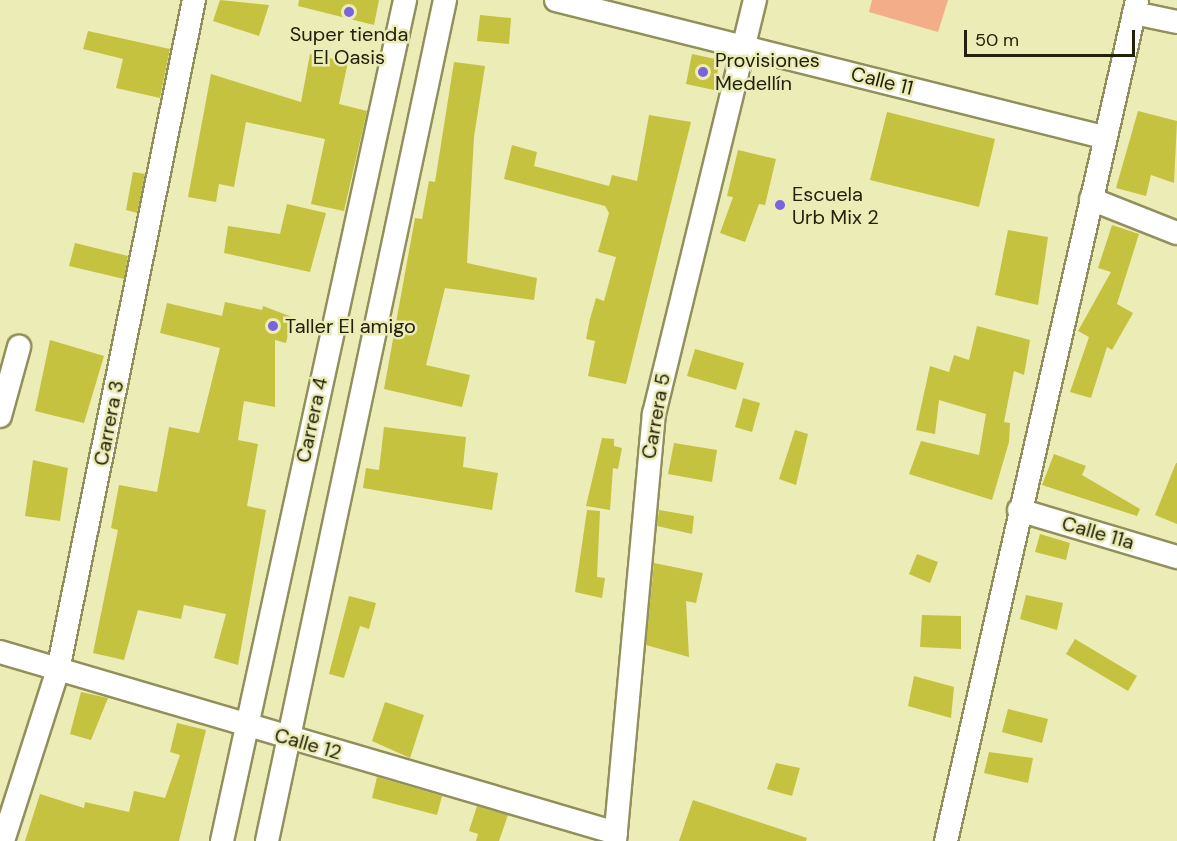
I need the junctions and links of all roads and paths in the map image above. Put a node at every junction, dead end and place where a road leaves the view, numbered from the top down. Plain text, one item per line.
1 (194, 0) edge
2 (405, 0) edge
3 (445, 0) edge
4 (556, 0) edge
5 (755, 0) edge
6 (1135, 6) edge
7 (1177, 22) edge
8 (744, 47) junction
9 (1103, 137) junction
10 (1091, 199) junction
11 (1177, 233) edge
12 (19, 347) dead end
13 (0, 417) edge
14 (1019, 510) junction
15 (1177, 557) edge
16 (0, 652) edge
17 (58, 670) junction
18 (245, 727) junction
19 (289, 739) junction
20 (616, 837) edge
21 (3, 841) edge
22 (222, 841) edge
23 (267, 841) edge
24 (946, 841) edge

1 - 17 street, Carrera 3
2 - 18 street, Carrera 4
3 - 19 street
4 - 8 street, Calle 11
5 - 8 street, Carrera 5
6 - 7 street
6 - 9 street
8 - 9 street, Calle 11
8 - 20 street, Carrera 5
9 - 10 street
10 - 11 street
10 - 14 street
12 - 13 street
14 - 15 street, Calle 11a
14 - 24 street
16 - 17 street, Calle 12
17 - 18 street, Calle 12
17 - 21 street, Carrera 3
18 - 19 street, Calle 12
18 - 22 street, Carrera 4
19 - 20 street, Calle 12
19 - 23 street

